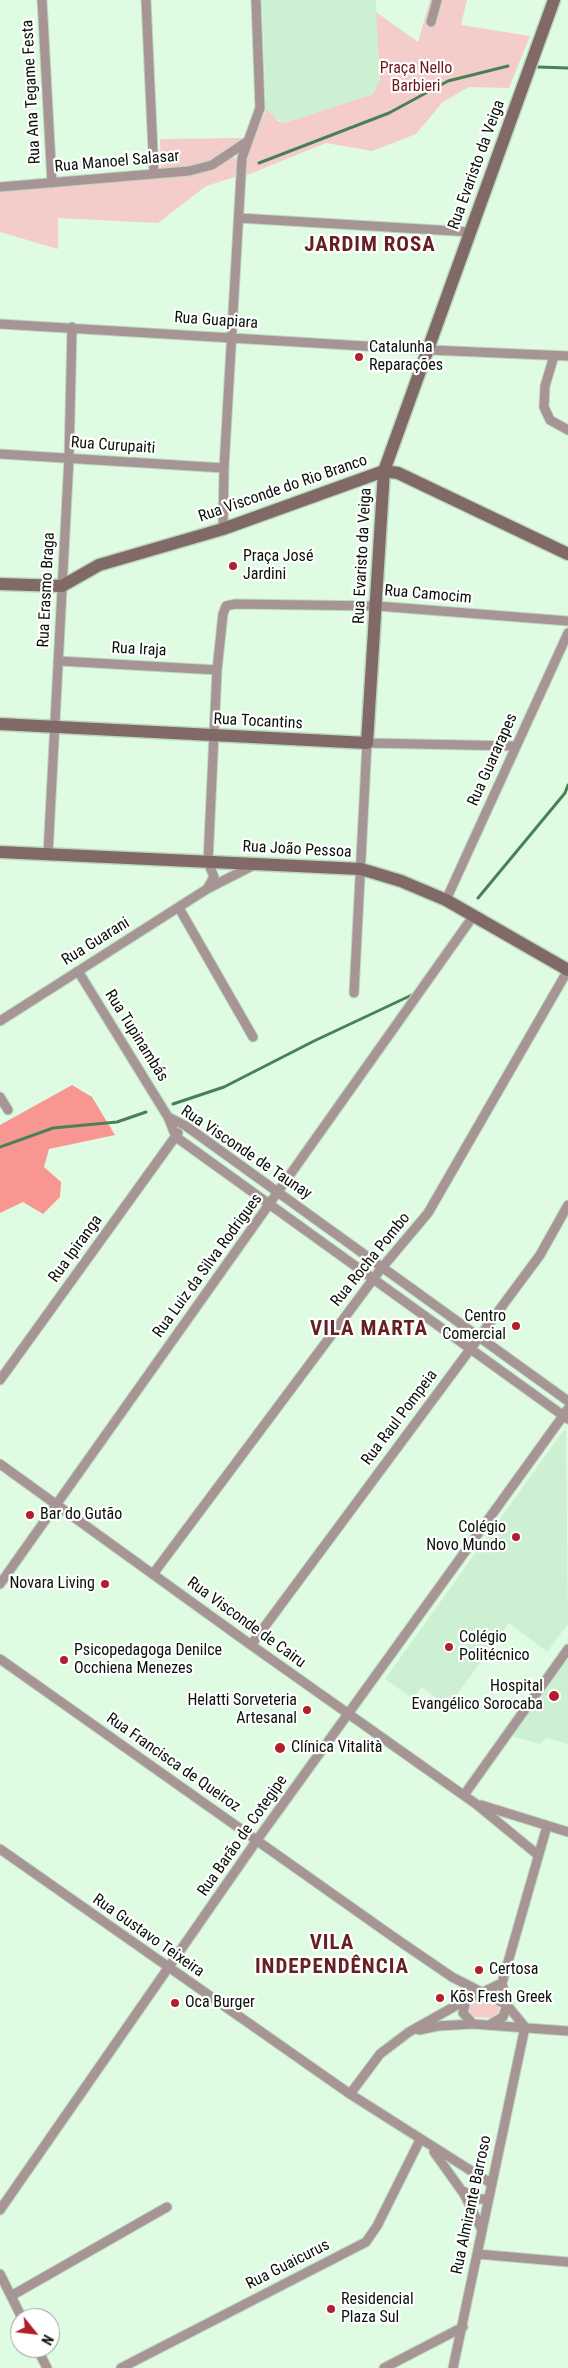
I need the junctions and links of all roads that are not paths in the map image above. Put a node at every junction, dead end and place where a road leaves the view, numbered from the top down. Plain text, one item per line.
1 (42, 0) edge
2 (146, 0) edge
3 (256, 0) edge
4 (437, 0) edge
5 (554, 0) edge
6 (431, 22) dead end
7 (248, 141) junction
8 (232, 152) junction
9 (242, 158) junction
10 (154, 174) junction
11 (52, 183) junction
12 (0, 187) edge
13 (239, 218) junction
14 (471, 232) junction
15 (0, 324) edge
16 (72, 327) junction
17 (232, 336) junction
18 (430, 350) junction
19 (554, 356) junction
20 (568, 356) edge
21 (568, 430) edge
22 (0, 454) edge
23 (68, 458) junction
24 (224, 468) junction
25 (384, 471) junction
26 (223, 529) junction
27 (568, 554) edge
28 (0, 584) edge
29 (62, 586) junction
30 (377, 606) junction
31 (568, 621) edge
32 (568, 633) edge
33 (58, 661) junction
34 (217, 670) junction
35 (0, 724) edge
36 (55, 726) junction
37 (214, 736) junction
38 (367, 743) junction
39 (515, 746) junction
40 (0, 852) edge
41 (48, 854) junction
42 (208, 862) junction
43 (254, 865) junction
44 (361, 870) junction
45 (207, 889) junction
46 (446, 900) junction
47 (179, 908) junction
48 (474, 915) junction
49 (568, 970) edge
50 (78, 971) junction
51 (354, 993) dead end
52 (0, 1021) edge
53 (253, 1037) dead end
54 (0, 1097) edge
55 (8, 1110) dead end
56 (168, 1117) junction
57 (186, 1126) junction
58 (176, 1136) junction
59 (279, 1192) junction
60 (270, 1204) junction
61 (568, 1205) edge
62 (382, 1267) junction
63 (373, 1279) junction
64 (480, 1337) junction
65 (471, 1349) junction
66 (0, 1380) edge
67 (568, 1402) edge
68 (567, 1414) edge
69 (0, 1464) edge
70 (56, 1505) junction
71 (153, 1574) junction
72 (0, 1584) edge
73 (251, 1645) junction
74 (568, 1649) edge
75 (0, 1659) edge
76 (349, 1714) junction
77 (464, 1795) junction
78 (476, 1804) junction
79 (547, 1826) junction
80 (568, 1832) edge
81 (257, 1840) junction
82 (0, 1849) edge
83 (538, 1855) junction
84 (168, 1968) junction
85 (452, 1977) junction
86 (502, 1983) junction
87 (485, 1992) junction
88 (466, 2000) junction
89 (507, 2005) junction
90 (473, 2024) junction
91 (490, 2025) junction
92 (510, 2026) junction
93 (525, 2027) junction
94 (568, 2031) edge
95 (410, 2032) junction
96 (521, 2049) junction
97 (350, 2094) junction
98 (420, 2140) junction
99 (429, 2146) junction
100 (492, 2184) junction
101 (461, 2189) junction
102 (488, 2199) junction
103 (166, 2207) dead end
104 (0, 2210) edge
105 (481, 2228) junction
106 (477, 2254) junction
107 (568, 2262) edge
108 (0, 2274) edge
109 (11, 2296) junction
110 (17, 2308) edge
111 (463, 2327) junction
112 (121, 2368) edge
113 (384, 2368) edge
114 (453, 2368) edge

1 - 11 street, Rua Ana Tegame Festa
2 - 10 street
3 - 7 street
4 - 6 street
5 - 14 main road, Rua Evaristo da Veiga
7 - 8 street, Rua Manoel Salasar
7 - 9 street
8 - 9 street
8 - 10 street, Rua Manoel Salasar
9 - 13 street
10 - 11 street, Rua Manoel Salasar
11 - 12 street, Rua Manoel Salasar
13 - 14 street
13 - 17 street
14 - 18 main road, Rua Evaristo da Veiga
15 - 16 street, Rua Guapiara
16 - 17 street, Rua Guapiara
16 - 23 street, Rua Erasmo Braga
17 - 18 street, Rua Guapiara
17 - 24 street
18 - 19 street, Rua Guapiara
18 - 25 main road, Rua Evaristo da Veiga
19 - 20 street, Rua Guapiara
19 - 21 street
22 - 23 street, Rua Curupaiti
23 - 24 street, Rua Curupaiti
23 - 29 street, Rua Erasmo Braga
24 - 26 street
25 - 26 main road, Rua Visconde do Rio Branco
25 - 27 main road, Rua Visconde do Rio Branco
25 - 30 main road, Rua Evaristo da Veiga
26 - 29 main road, Rua Visconde do Rio Branco
28 - 29 main road
29 - 33 street, Rua Erasmo Braga
30 - 31 street, Rua Camocim
30 - 34 street, Rua Camocim
30 - 38 main road, Rua Evaristo da Veiga
32 - 39 street, Rua Guararapes
33 - 34 street, Rua Iraja
33 - 36 street, Rua Erasmo Braga
34 - 37 street
35 - 36 main road, Rua Tocantins
36 - 37 main road, Rua Tocantins
36 - 41 street, Rua Erasmo Braga
37 - 38 main road, Rua Tocantins
37 - 42 street
38 - 39 street, Rua Tocantins
38 - 44 street, Rua Evaristo da Veiga
39 - 46 street, Rua Guararapes
40 - 41 main road, Rua João Pessoa
41 - 42 main road, Rua João Pessoa
42 - 43 main road, Rua João Pessoa
42 - 45 street
43 - 44 main road, Rua João Pessoa
43 - 45 street, Rua Guarani
44 - 46 main road, Rua João Pessoa
44 - 51 street, Rua Evaristo da Veiga
45 - 47 street, Rua Guarani
46 - 48 main road, Rua João Pessoa
47 - 50 street, Rua Guarani
47 - 53 street
48 - 49 main road, Rua João Pessoa
48 - 59 street, Rua Luiz da Silva Rodrigues
49 - 62 street, Rua Rocha Pombo
50 - 52 street, Rua Guarani
50 - 56 street, Rua Tupinambás
54 - 55 street
56 - 57 street, Rua Visconde de Taunay
56 - 58 street, Rua Visconde de Taunay
57 - 58 street, Rua Ipiranga
57 - 59 street, Rua Visconde de Taunay
58 - 60 street, Rua Visconde de Taunay
58 - 66 street, Rua Ipiranga
59 - 60 street, Rua Luiz da Silva Rodrigues
59 - 62 street, Rua Visconde de Taunay
60 - 63 street, Rua Visconde de Taunay
60 - 70 street, Rua Luiz da Silva Rodrigues
61 - 64 street, Rua Raul Pompeia
62 - 63 street, Rua Rocha Pombo
62 - 64 street, Rua Visconde de Taunay
63 - 65 street, Rua Visconde de Taunay
63 - 71 street, Rua Rocha Pombo
64 - 65 street, Rua Raul Pompeia
64 - 67 street, Rua Visconde de Taunay
65 - 68 street, Rua Visconde de Taunay
65 - 73 street, Rua Raul Pompeia
68 - 76 street, Rua Barão de Cotegipe
69 - 70 street, Rua Visconde de Cairu
70 - 71 street, Rua Visconde de Cairu
70 - 72 street, Rua Luiz da Silva Rodrigues
71 - 73 street, Rua Visconde de Cairu
73 - 76 street, Rua Visconde de Cairu
74 - 77 street
75 - 81 street, Rua Francisca de Queiroz
76 - 77 street, Rua Visconde de Cairu
76 - 81 street, Rua Barão de Cotegipe
77 - 78 street, Rua Visconde de Cairu
78 - 79 street, Rua Visconde de Cairu
78 - 83 street, Rua Visconde de Cairu
79 - 80 street, Rua Visconde de Cairu
79 - 83 street
81 - 84 street, Rua Barão de Cotegipe
81 - 85 street, Rua Francisca de Queiroz
82 - 84 street, Rua Gustavo Teixeira
83 - 86 street
84 - 97 street, Rua Gustavo Teixeira
84 - 104 street, Rua Barão de Cotegipe
85 - 87 street, Rua Francisca de Queiroz
85 - 88 street, Rua Francisca de Queiroz
86 - 87 street
86 - 89 street
87 - 88 street
87 - 89 street
88 - 90 street
88 - 95 street
89 - 91 street
89 - 93 street
90 - 91 street
90 - 95 street
91 - 92 street
92 - 93 street
92 - 96 street
93 - 94 street
93 - 96 street, Rua Almirante Barroso
95 - 97 street
96 - 100 street, Rua Almirante Barroso
97 - 98 street, Rua Gustavo Teixeira
98 - 99 street, Rua Gustavo Teixeira
98 - 112 street, Rua Guaicurus
99 - 100 street, Rua Gustavo Teixeira
99 - 101 street, Rua Gustavo Teixeira
100 - 102 street, Rua Almirante Barroso
101 - 102 street, Rua Gustavo Teixeira
101 - 105 street, Rua Gustavo Teixeira
102 - 105 street, Rua Almirante Barroso
103 - 109 street
105 - 106 street, Rua Almirante Barroso
106 - 107 street
106 - 111 street, Rua Almirante Barroso
108 - 109 street
109 - 110 street
111 - 113 street
111 - 114 street, Rua Almirante Barroso

